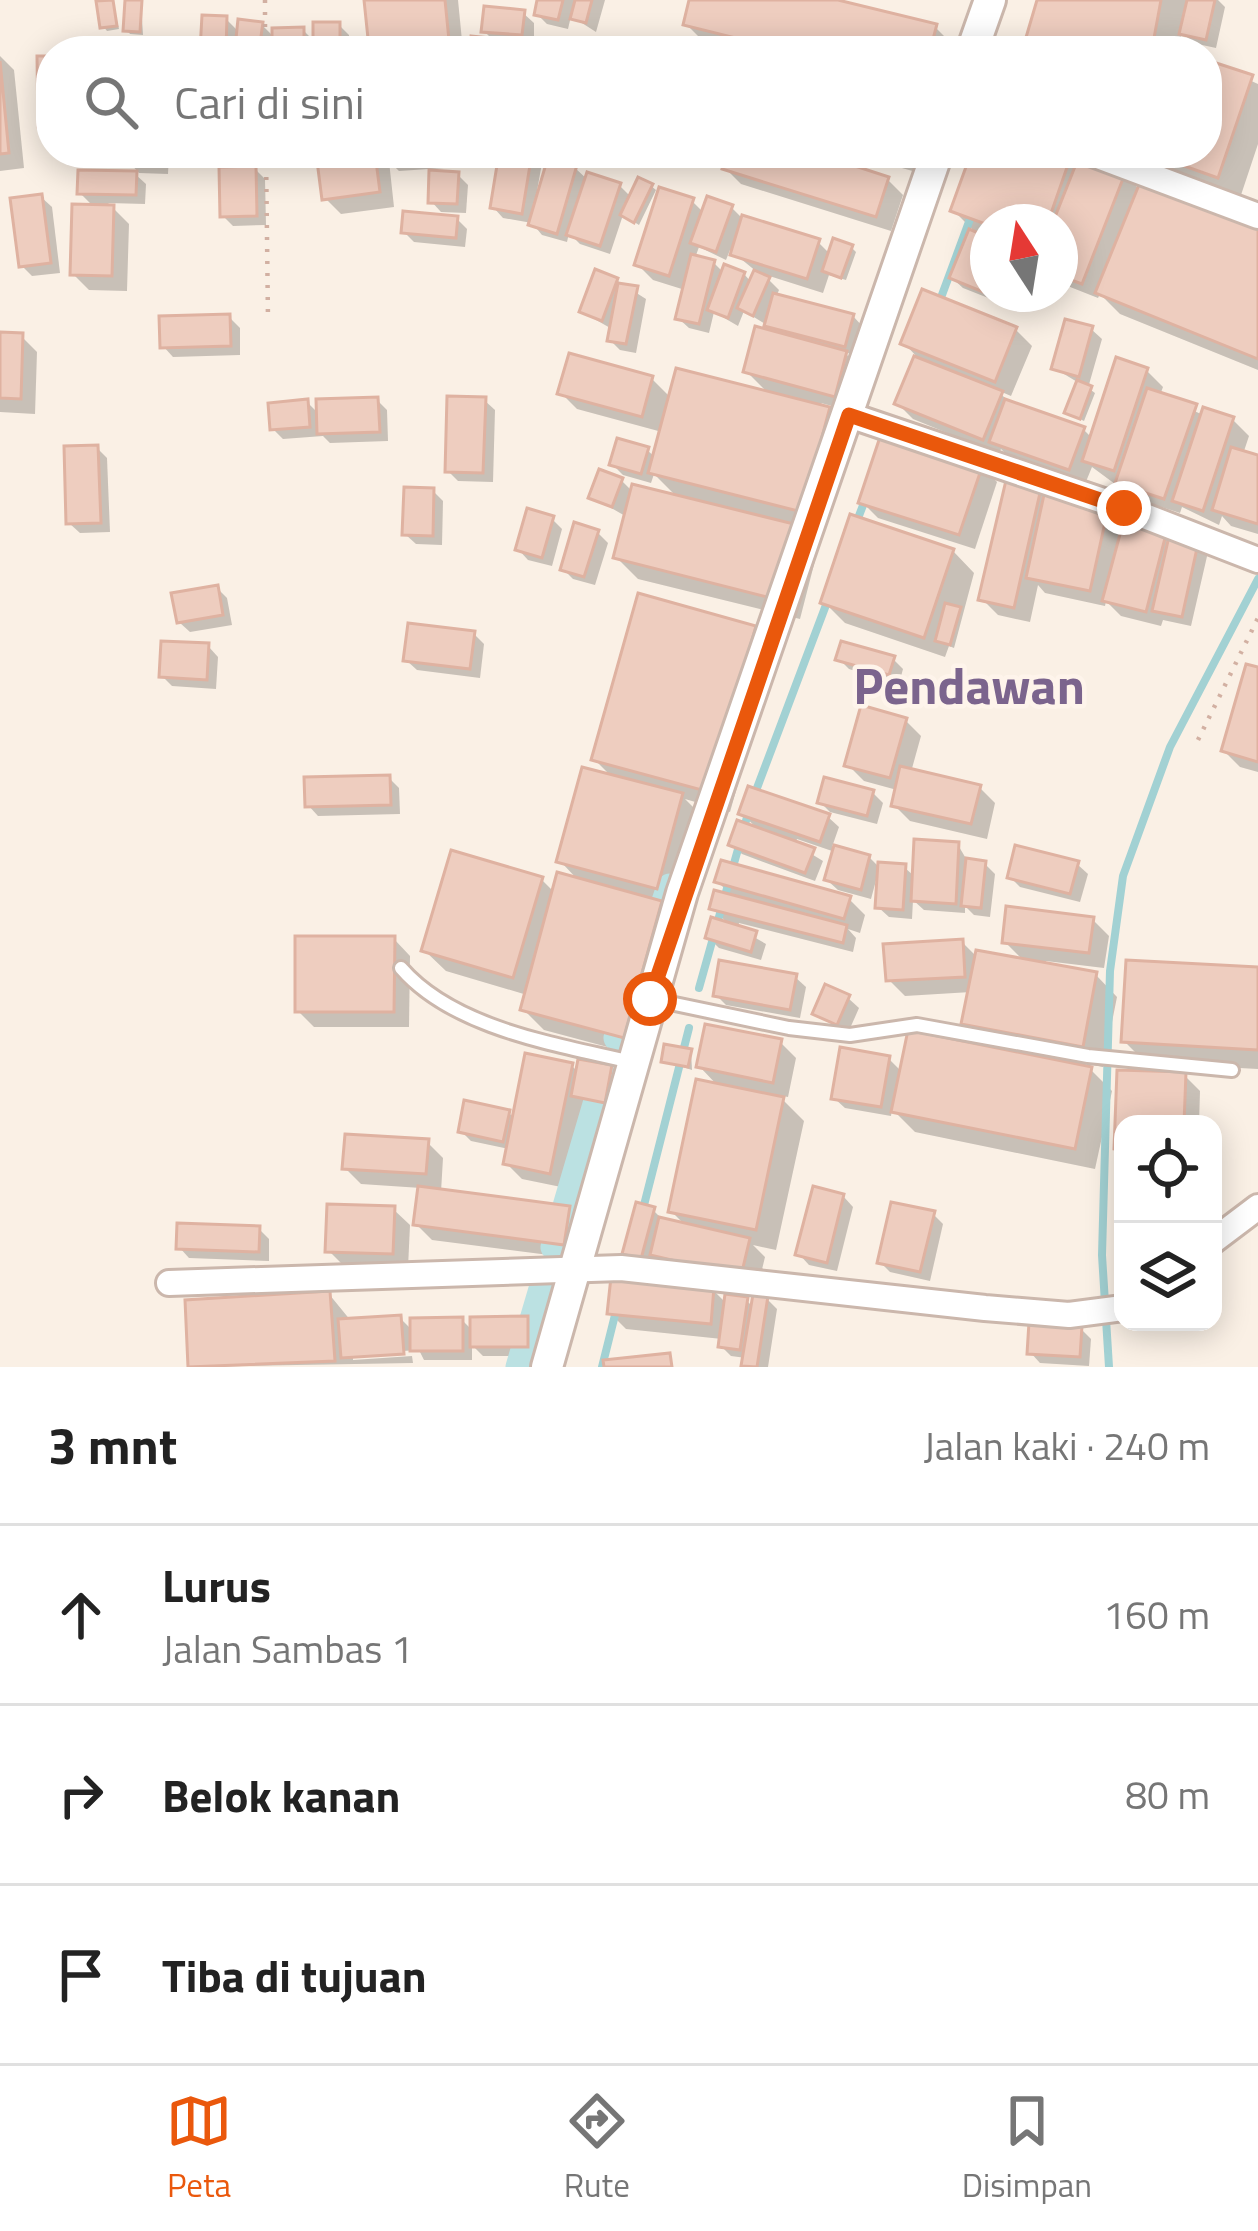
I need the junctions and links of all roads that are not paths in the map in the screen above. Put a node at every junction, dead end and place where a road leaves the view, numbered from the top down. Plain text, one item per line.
1 (990, 0) edge
2 (977, 36) edge
3 (932, 168) edge
4 (1130, 168) edge
5 (1258, 216) edge
6 (849, 415) junction
7 (1253, 558) edge
8 (401, 968) dead end
9 (650, 999) junction
10 (632, 1063) junction
11 (1232, 1070) dead end
12 (1258, 1208) edge
13 (1222, 1234) edge
14 (573, 1267) junction
15 (169, 1283) dead end
16 (1110, 1311) edge
17 (547, 1367) edge

1 - 2 street
3 - 6 street
4 - 5 street
6 - 7 street
6 - 9 street
8 - 10 lane
9 - 10 street
9 - 11 lane
10 - 14 street
12 - 13 street
14 - 15 street
14 - 16 street
14 - 17 street

